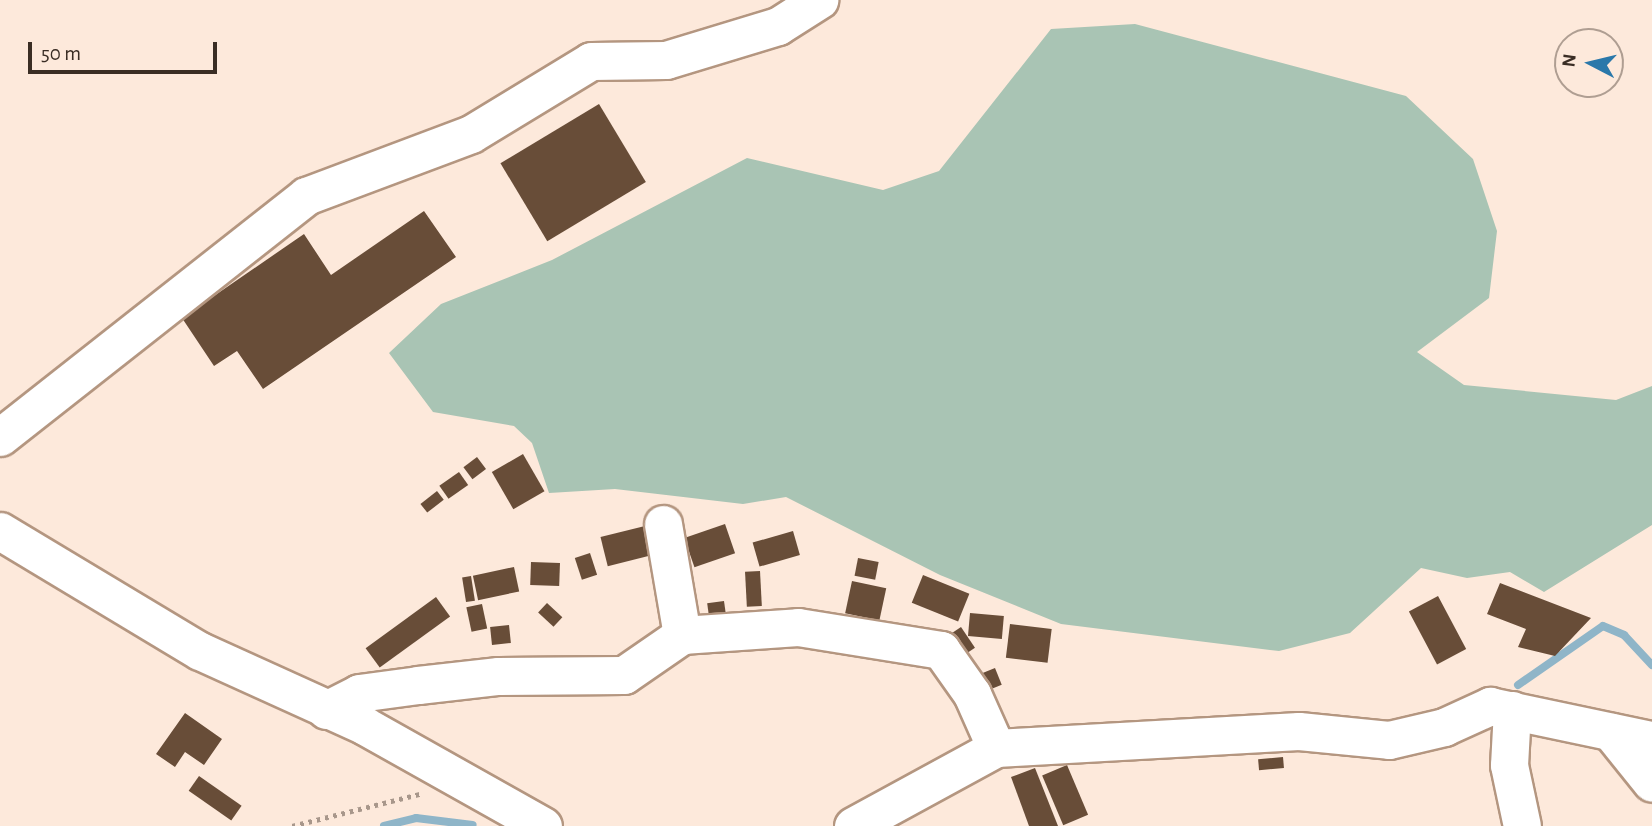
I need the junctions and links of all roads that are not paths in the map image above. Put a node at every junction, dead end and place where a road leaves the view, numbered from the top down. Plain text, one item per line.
1 (819, 0) edge
2 (0, 437) edge
3 (663, 524) dead end
4 (0, 531) edge
5 (682, 635) junction
6 (326, 710) junction
7 (1511, 710) junction
8 (1611, 732) junction
9 (1652, 740) edge
10 (996, 748) junction
11 (1652, 783) edge
12 (543, 826) edge
13 (853, 826) edge
14 (1522, 826) edge

1 - 2 street
3 - 5 street
4 - 6 street
5 - 6 street
5 - 10 street
6 - 12 street
7 - 8 street
7 - 10 street
7 - 14 street
8 - 9 street
8 - 11 street
10 - 13 street

